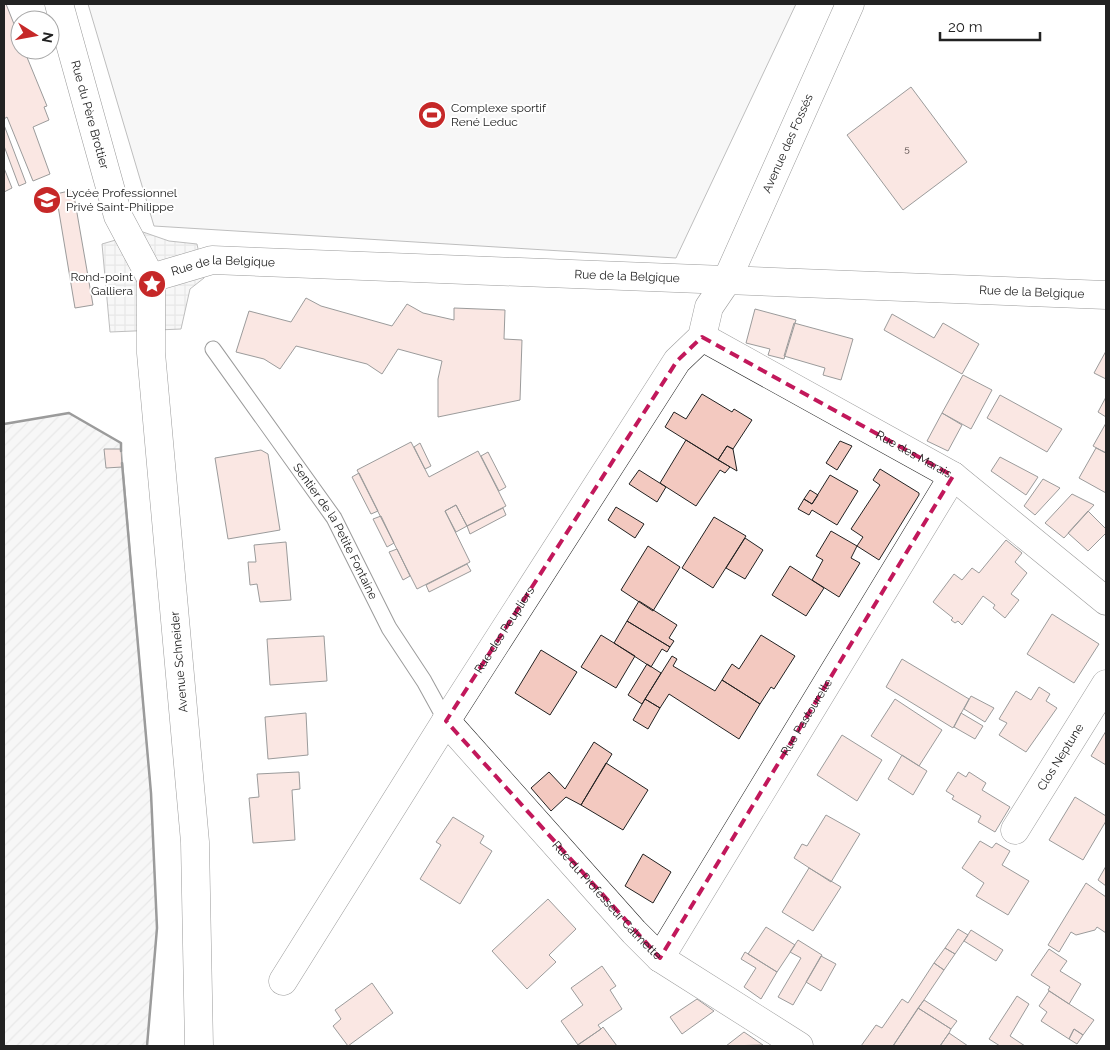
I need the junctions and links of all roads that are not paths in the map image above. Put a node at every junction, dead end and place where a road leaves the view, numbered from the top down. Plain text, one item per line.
1 (59, 4) edge
2 (850, 4) edge
3 (151, 278) junction
4 (726, 282) junction
5 (1106, 295) edge
6 (702, 337) junction
7 (213, 349) dead end
8 (953, 476) junction
9 (1106, 601) edge
10 (1106, 684) edge
11 (446, 721) junction
12 (1015, 830) dead end
13 (660, 958) junction
14 (283, 981) dead end
15 (199, 1046) edge
16 (799, 1046) edge

1 - 3 street, Rue du Père Brottier
2 - 4 street, Avenue des Fossés
3 - 4 street, Rue de la Belgique
3 - 15 street, Avenue Schneider
4 - 5 street, Rue de la Belgique
4 - 6 street
6 - 8 street, Rue des Marais
6 - 11 street, Rue des Peupliers
7 - 11 lane, Sentier de la Petite Fontaine
8 - 9 street, Rue des Marais
8 - 13 street, Rue Pastourelle
10 - 12 street, Clos Neptune
11 - 13 street, Rue du Professeur Calmette
11 - 14 street, Rue des Peupliers
13 - 16 street, Rue du Professeur Calmette

